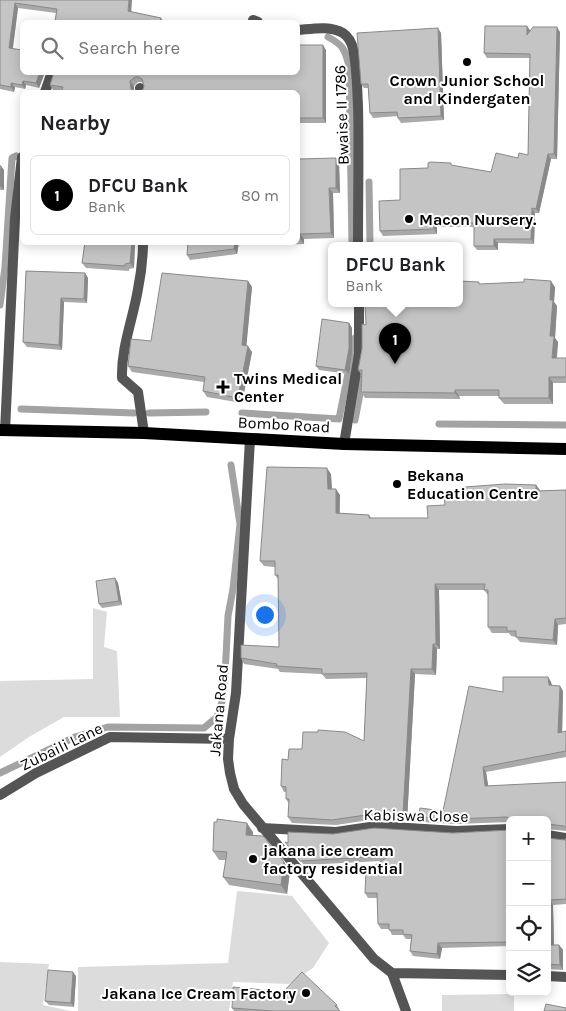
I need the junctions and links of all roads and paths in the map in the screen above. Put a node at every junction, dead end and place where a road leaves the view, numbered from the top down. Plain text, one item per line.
1 (300, 30) edge
2 (51, 75) edge
3 (46, 90) edge
4 (20, 174) edge
5 (358, 242) edge
6 (143, 245) edge
7 (359, 307) edge
8 (3, 430) edge
9 (144, 433) junction
10 (250, 439) junction
11 (344, 444) junction
12 (566, 449) edge
13 (229, 738) junction
14 (0, 796) edge
15 (262, 828) junction
16 (506, 829) edge
17 (551, 836) edge
18 (566, 838) edge
19 (392, 973) junction
20 (506, 975) edge
21 (551, 976) edge
22 (566, 977) edge
23 (406, 1011) edge

1 - 5 street, Bwaise II 1786
2 - 3 street
4 - 8 street
6 - 9 street
7 - 11 street
8 - 9 main road, Bombo Road
9 - 10 main road, Bombo Road
10 - 11 main road, Bombo Road
10 - 13 street, Jakana Road
11 - 12 main road, Bombo Road
13 - 14 street, Zubaili Lane
13 - 15 street, Jakana Road
15 - 16 street, Kabiswa Close
15 - 19 street, Jakana Road
17 - 18 street
19 - 20 street
19 - 23 street
21 - 22 street

